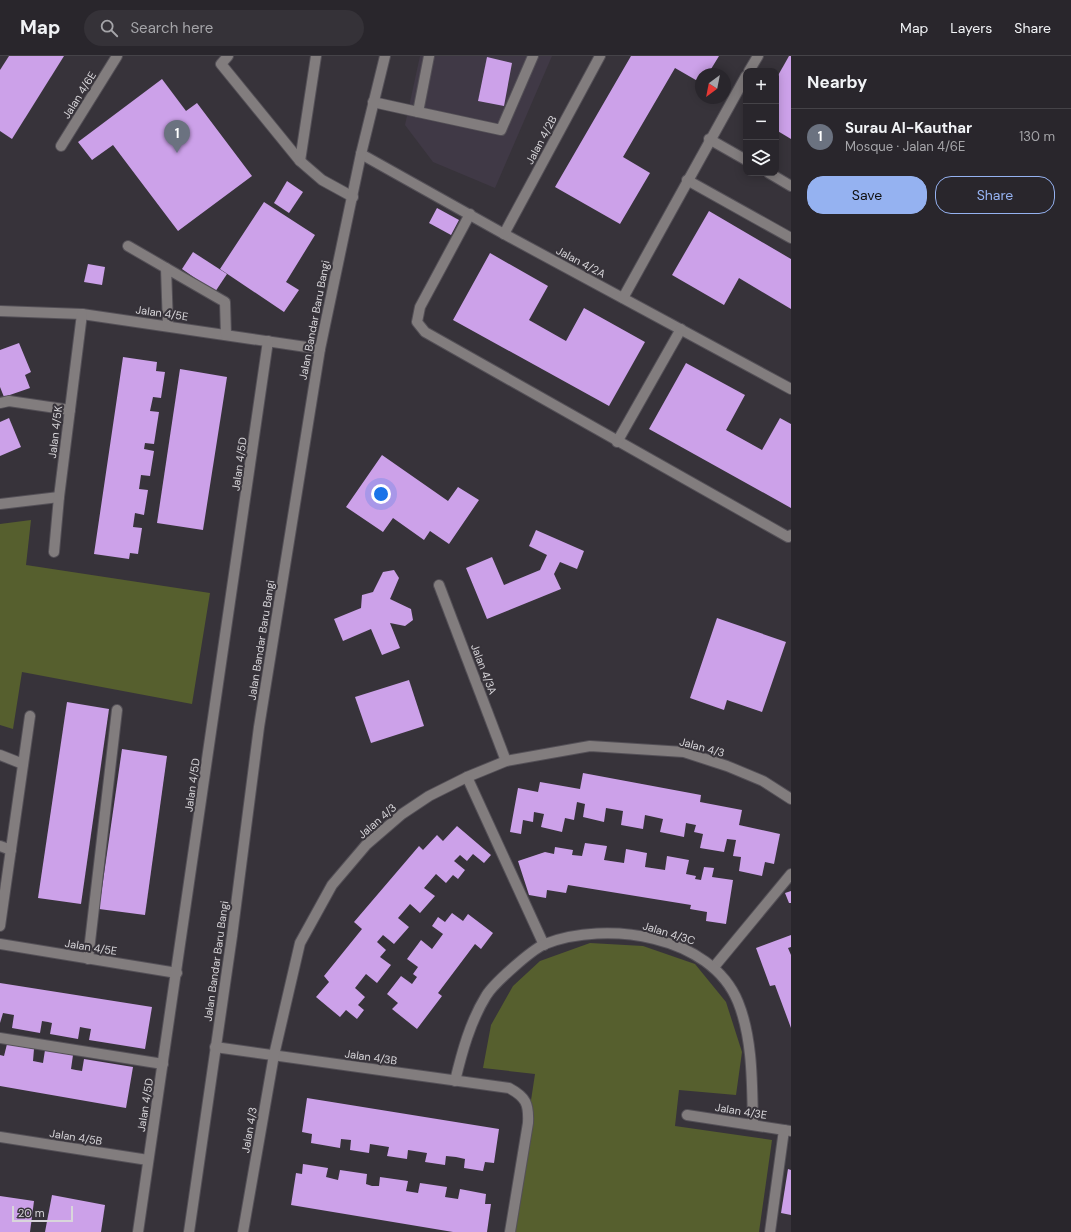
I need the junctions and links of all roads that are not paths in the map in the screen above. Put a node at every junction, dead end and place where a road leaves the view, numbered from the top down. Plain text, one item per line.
1 (117, 56) edge
2 (228, 56) edge
3 (316, 56) edge
4 (385, 56) edge
5 (429, 56) edge
6 (533, 56) edge
7 (600, 56) edge
8 (758, 56) edge
9 (751, 68) edge
10 (743, 81) edge
11 (373, 102) junction
12 (418, 112) junction
13 (709, 140) junction
14 (60, 146) dead end
15 (361, 154) junction
16 (743, 158) edge
17 (300, 161) junction
18 (774, 176) edge
19 (688, 180) junction
20 (791, 186) edge
21 (353, 197) junction
22 (470, 214) junction
23 (504, 234) junction
24 (791, 238) edge
25 (128, 246) dead end
26 (166, 268) junction
27 (623, 298) junction
28 (0, 311) edge
29 (82, 314) junction
30 (168, 326) junction
31 (681, 329) junction
32 (226, 335) junction
33 (268, 340) junction
34 (320, 349) junction
35 (791, 389) edge
36 (0, 403) edge
37 (70, 410) junction
38 (617, 442) junction
39 (59, 497) junction
40 (0, 504) edge
41 (791, 535) edge
42 (54, 552) dead end
43 (439, 585) dead end
44 (117, 710) dead end
45 (30, 716) dead end
46 (0, 755) edge
47 (506, 762) junction
48 (23, 764) junction
49 (467, 777) junction
50 (791, 798) edge
51 (0, 846) edge
52 (11, 850) junction
53 (791, 874) edge
54 (0, 926) edge
55 (0, 944) edge
56 (544, 945) junction
57 (88, 959) junction
58 (714, 967) junction
59 (177, 973) junction
60 (0, 1038) edge
61 (216, 1047) junction
62 (274, 1056) junction
63 (163, 1064) junction
64 (456, 1081) junction
65 (687, 1115) dead end
66 (753, 1125) junction
67 (787, 1130) edge
68 (0, 1137) edge
69 (148, 1160) junction
70 (138, 1232) edge
71 (189, 1232) edge
72 (243, 1232) edge
73 (510, 1232) edge
74 (770, 1232) edge

1 - 14 street, Jalan 4/6E
2 - 17 street
3 - 17 street
4 - 11 street, Jalan Bandar Baru Bangi
5 - 12 street
6 - 12 street
7 - 23 street, Jalan 4/2B
8 - 9 street
10 - 13 street
11 - 12 street
11 - 15 street, Jalan Bandar Baru Bangi
13 - 16 street
13 - 19 street
15 - 21 street, Jalan Bandar Baru Bangi
15 - 22 street, Jalan 4/2A
17 - 21 street
18 - 20 street
19 - 24 street
19 - 27 street
21 - 34 street, Jalan Bandar Baru Bangi
22 - 23 street, Jalan 4/2A
22 - 38 street
23 - 27 street, Jalan 4/2A
25 - 26 street
26 - 30 street
26 - 32 street
27 - 31 street, Jalan 4/2A
28 - 29 street, Jalan 4/5E
29 - 30 street, Jalan 4/5E
29 - 37 street, Jalan 4/5K
30 - 32 street, Jalan 4/5E
31 - 35 street, Jalan 4/2A
31 - 38 street
32 - 33 street, Jalan 4/5E
33 - 34 street, Jalan 4/5E
33 - 59 street, Jalan 4/5D
34 - 61 street, Jalan Bandar Baru Bangi
36 - 37 street
37 - 39 street, Jalan 4/5K
38 - 41 street
39 - 40 street
39 - 42 street, Jalan 4/5K
43 - 47 street, Jalan 4/3A
44 - 57 street
45 - 48 street
46 - 48 street
47 - 49 street, Jalan 4/3
47 - 50 street, Jalan 4/3
48 - 52 street
49 - 56 street
49 - 62 street, Jalan 4/3
51 - 52 street
52 - 54 street
53 - 58 street
55 - 57 street, Jalan 4/5E
56 - 58 street, Jalan 4/3C
56 - 64 street, Jalan 4/3C
57 - 59 street, Jalan 4/5E
58 - 66 street, Jalan 4/3C
59 - 63 street, Jalan 4/5D
60 - 63 street
61 - 62 street, Jalan 4/3B
61 - 71 street, Jalan Bandar Baru Bangi
62 - 64 street, Jalan 4/3B
62 - 72 street, Jalan 4/3
63 - 69 street, Jalan 4/5D
64 - 73 street, Jalan 4/3B
65 - 66 street, Jalan 4/3E
66 - 67 street, Jalan 4/3E
67 - 74 street
68 - 69 street, Jalan 4/5B
69 - 70 street, Jalan 4/5D

